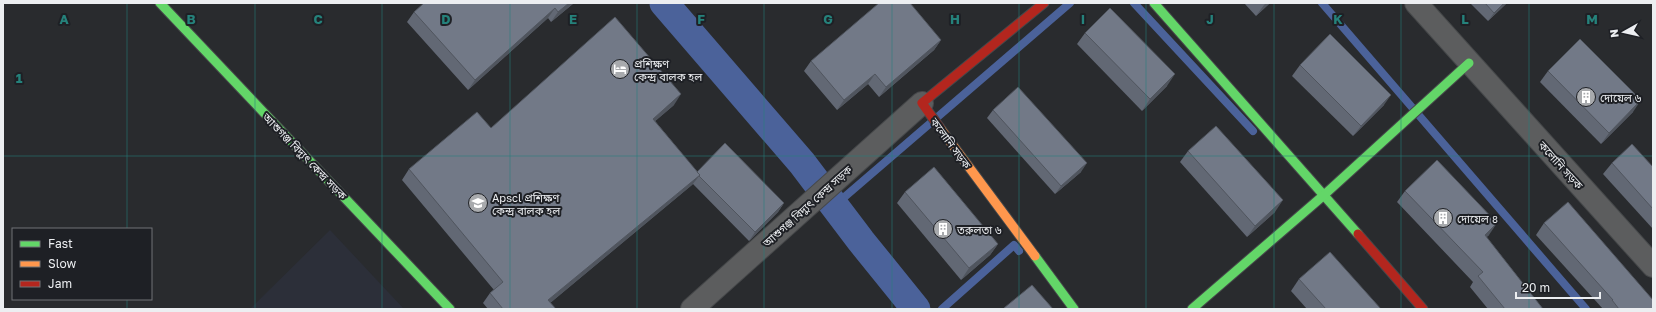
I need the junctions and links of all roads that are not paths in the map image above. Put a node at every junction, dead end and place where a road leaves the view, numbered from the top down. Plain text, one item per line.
1 (160, 3) edge
2 (1044, 3) edge
3 (1154, 3) edge
4 (1416, 3) edge
5 (1469, 63) junction
6 (922, 103) junction
7 (1324, 195) junction
8 (1653, 266) edge
9 (450, 309) edge
10 (692, 309) edge
11 (1074, 309) edge
12 (1192, 309) edge
13 (1423, 309) edge

1 - 9 street, আশুগঞ্জ বিদ্যুৎ কেন্দ্র সড়ক
2 - 6 street
3 - 7 street
4 - 5 street, কলোনি সড়ক
5 - 7 street
5 - 8 street, কলোনি সড়ক
6 - 10 street, আশুগঞ্জ বিদ্যুৎ কেন্দ্র সড়ক
6 - 11 street, কলোনি সড়ক
7 - 12 street
7 - 13 street

